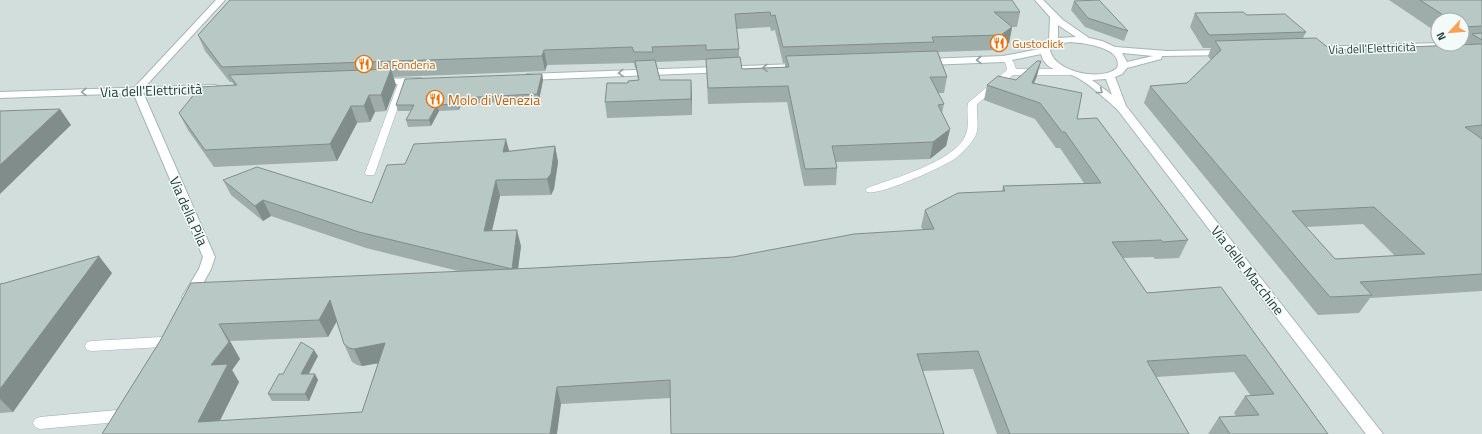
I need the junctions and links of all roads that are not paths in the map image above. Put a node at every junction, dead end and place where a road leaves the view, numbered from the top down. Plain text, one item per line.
1 (221, 0) edge
2 (1039, 0) edge
3 (1054, 18) junction
4 (1054, 42) junction
5 (1094, 42) junction
6 (1482, 44) edge
7 (1110, 49) junction
8 (1306, 50) edge
9 (1045, 52) junction
10 (1234, 52) edge
11 (1167, 54) junction
12 (1006, 58) junction
13 (916, 63) edge
14 (1123, 66) junction
15 (806, 67) edge
16 (1012, 72) junction
17 (1069, 72) junction
18 (1080, 75) junction
19 (1110, 76) junction
20 (514, 77) edge
21 (427, 80) edge
22 (403, 81) junction
23 (372, 82) edge
24 (223, 87) edge
25 (137, 90) junction
26 (0, 95) edge
27 (1121, 107) junction
28 (370, 173) dead end
29 (871, 190) dead end
30 (182, 309) edge
31 (170, 328) edge
32 (162, 342) junction
33 (92, 346) dead end
34 (154, 355) edge
35 (126, 403) edge
36 (115, 422) joint
37 (40, 423) dead end
38 (1374, 434) edge

1 - 25 street
2 - 3 street
3 - 4 street
3 - 5 street
4 - 5 street
4 - 9 street
5 - 7 street
6 - 8 street, Via dell'Elettricità
7 - 11 street
7 - 14 street
9 - 12 street
9 - 17 street
10 - 11 street
11 - 14 street
12 -> 13 street
12 - 16 lane
14 - 19 street
15 -> 20 street
16 - 17 lane
16 - 29 lane
17 - 18 street
18 - 19 street
18 -> 27 street, Via delle Macchine
19 - 27 street, Via delle Macchine
21 - 22 street
22 - 23 street
22 - 28 lane
24 - 25 street, Via dell'Elettricità
25 -> 26 street, Via dell'Elettricità
25 - 30 street, Via della Pila
27 - 38 street, Via delle Macchine
31 - 32 street
32 - 33 lane
32 - 34 street
35 - 36 street
36 - 37 lane

